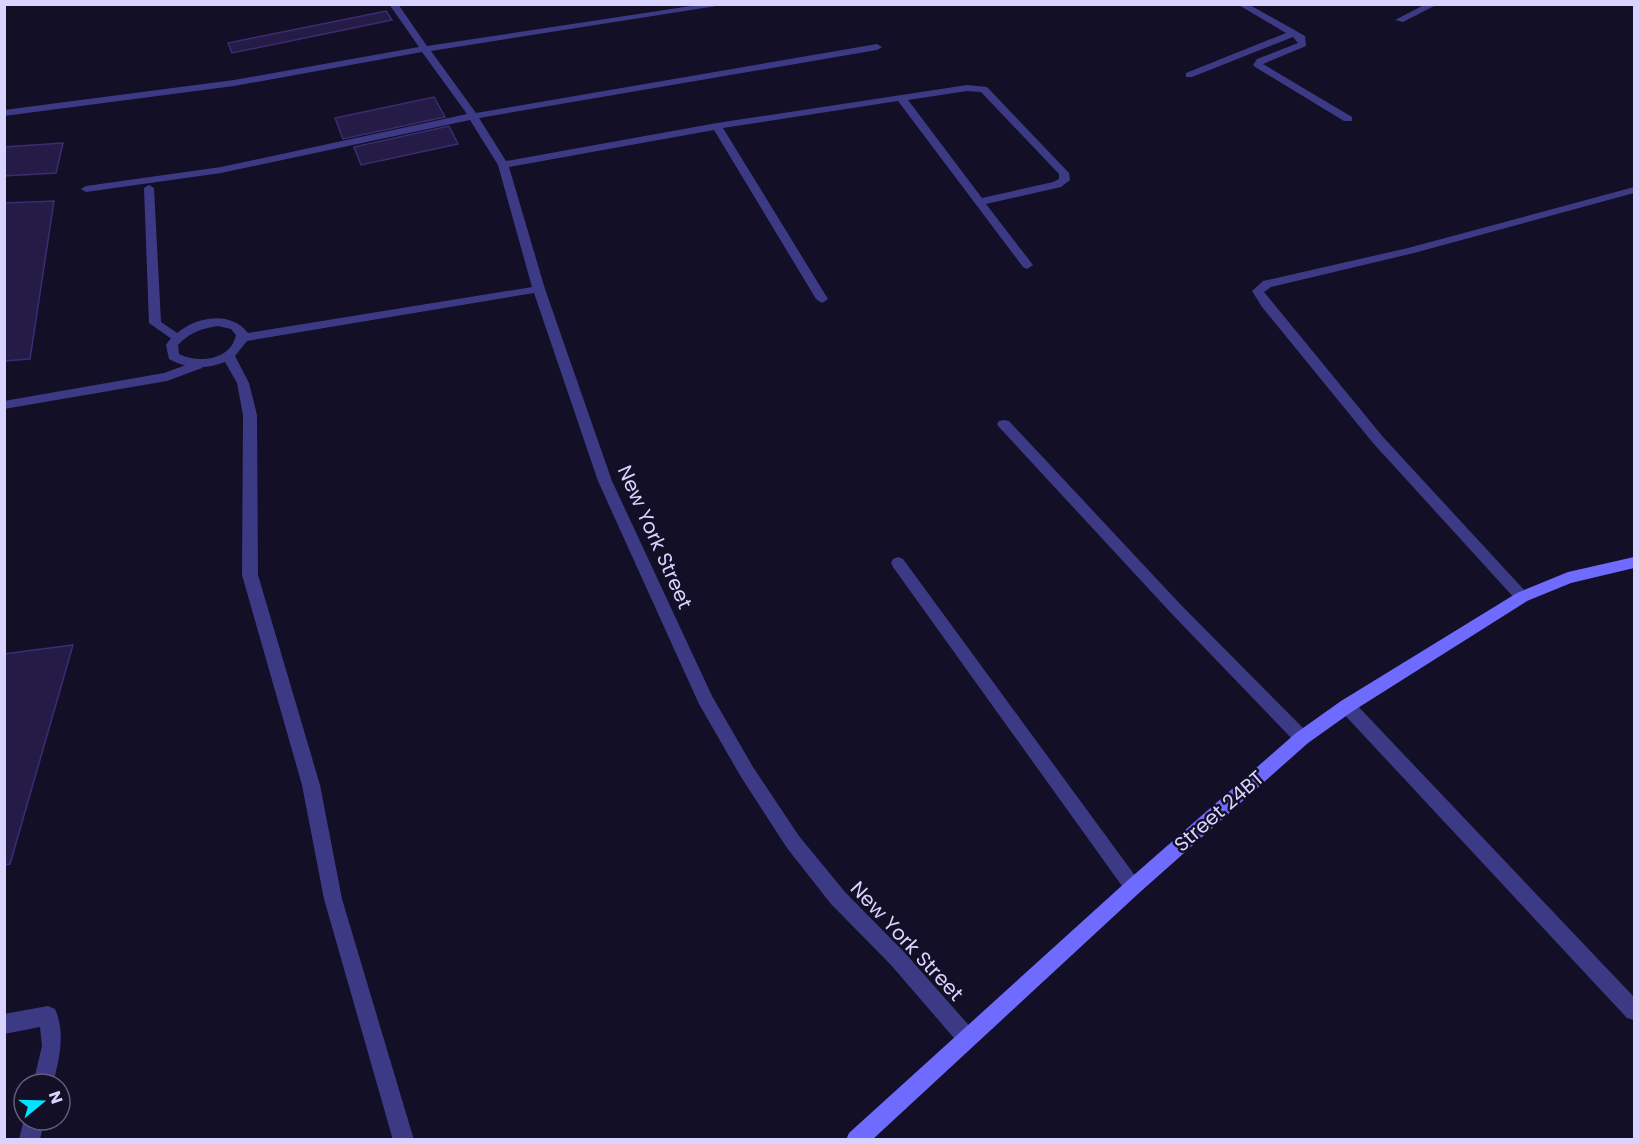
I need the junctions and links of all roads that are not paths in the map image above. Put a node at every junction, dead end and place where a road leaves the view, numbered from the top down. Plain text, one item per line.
1 (393, 4) edge
2 (725, 4) edge
3 (1241, 4) edge
4 (1434, 4) edge
5 (1401, 20) dead end
6 (1294, 33) junction
7 (877, 47) dead end
8 (423, 49) junction
9 (1189, 75) dead end
10 (901, 98) junction
11 (4, 113) edge
12 (473, 116) junction
13 (1348, 119) dead end
14 (717, 126) junction
15 (503, 165) junction
16 (149, 188) dead end
17 (86, 189) dead end
18 (1635, 190) edge
19 (978, 202) junction
20 (1027, 265) dead end
21 (539, 289) junction
22 (822, 299) dead end
23 (176, 338) junction
24 (243, 338) junction
25 (228, 356) junction
26 (197, 365) junction
27 (4, 405) edge
28 (1004, 424) dead end
29 (898, 562) dead end
30 (1635, 563) edge
31 (1522, 597) junction
32 (1347, 706) junction
33 (1302, 738) junction
34 (1133, 887) junction
35 (1635, 1011) edge
36 (4, 1024) edge
37 (967, 1038) junction
38 (46, 1072) edge
39 (404, 1140) edge
40 (856, 1140) edge

1 - 8 street, New York Street
2 - 8 street
3 - 6 street
4 - 5 street
6 - 9 street
6 - 13 street
7 - 12 street
8 - 11 street
8 - 12 street, New York Street
10 - 14 street
10 - 19 street
10 - 19 street
12 - 15 street, New York Street
12 - 17 street
14 - 15 street
14 - 22 street
15 - 21 street, New York Street
16 - 23 street
18 - 31 street
19 - 20 street
21 - 24 street
21 - 37 street, New York Street
23 - 24 street
23 - 26 street
24 - 25 street
25 - 26 street
25 - 39 street
26 - 27 street
28 - 33 street
29 - 34 street
30 - 31 street, Street 24BT
31 - 32 street, Street 24BT
32 - 33 street, Street 24BT
32 - 35 street
33 - 34 street, Street 24BT
34 - 37 street, Street 24BT
36 - 38 street
37 - 40 street, Street 24BT

